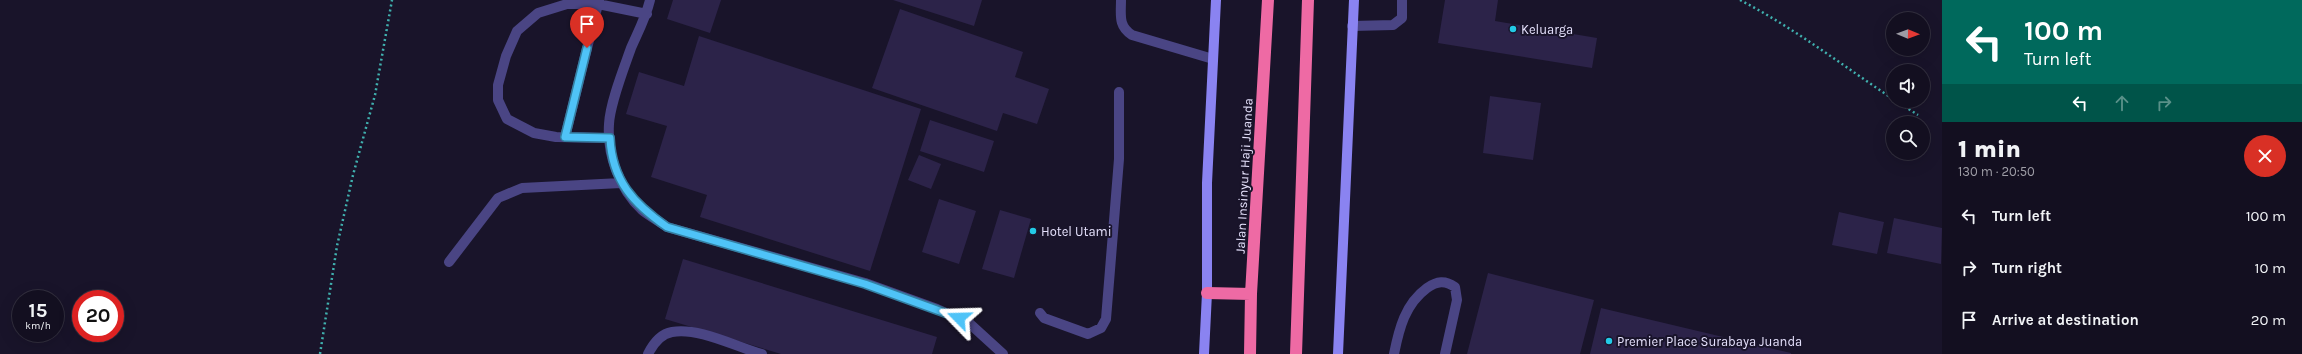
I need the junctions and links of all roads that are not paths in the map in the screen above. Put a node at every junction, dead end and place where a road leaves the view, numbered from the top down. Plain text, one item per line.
1 (650, 0) edge
2 (1121, 0) edge
3 (1216, 0) edge
4 (1268, 0) edge
5 (1308, 0) edge
6 (1354, 0) edge
7 (1402, 0) edge
8 (599, 2) edge
9 (647, 14) junction
10 (1352, 26) junction
11 (1213, 59) junction
12 (1119, 92) dead end
13 (565, 137) junction
14 (610, 138) junction
15 (621, 183) junction
16 (448, 262) dead end
17 (1207, 294) junction
18 (1251, 294) junction
19 (1040, 314) dead end
20 (648, 354) edge
21 (762, 354) edge
22 (1003, 354) edge
23 (1204, 354) edge
24 (1250, 354) edge
25 (1296, 354) edge
26 (1338, 354) edge
27 (1394, 354) edge
28 (1445, 354) edge

1 - 9 lane
2 - 11 lane
3 - 11 street
4 - 18 highway, Jalan Insinyur Haji Juanda
5 - 25 highway
6 - 10 street
7 - 10 lane
8 - 9 lane
8 - 13 lane
8 - 13 lane
9 - 14 lane
10 - 26 street
11 - 17 street
12 - 19 lane
13 - 14 lane
14 - 15 lane
15 - 16 lane
15 - 22 lane
17 - 18 highway
17 - 23 street
18 - 24 highway, Jalan Insinyur Haji Juanda
20 - 21 lane
27 - 28 lane

